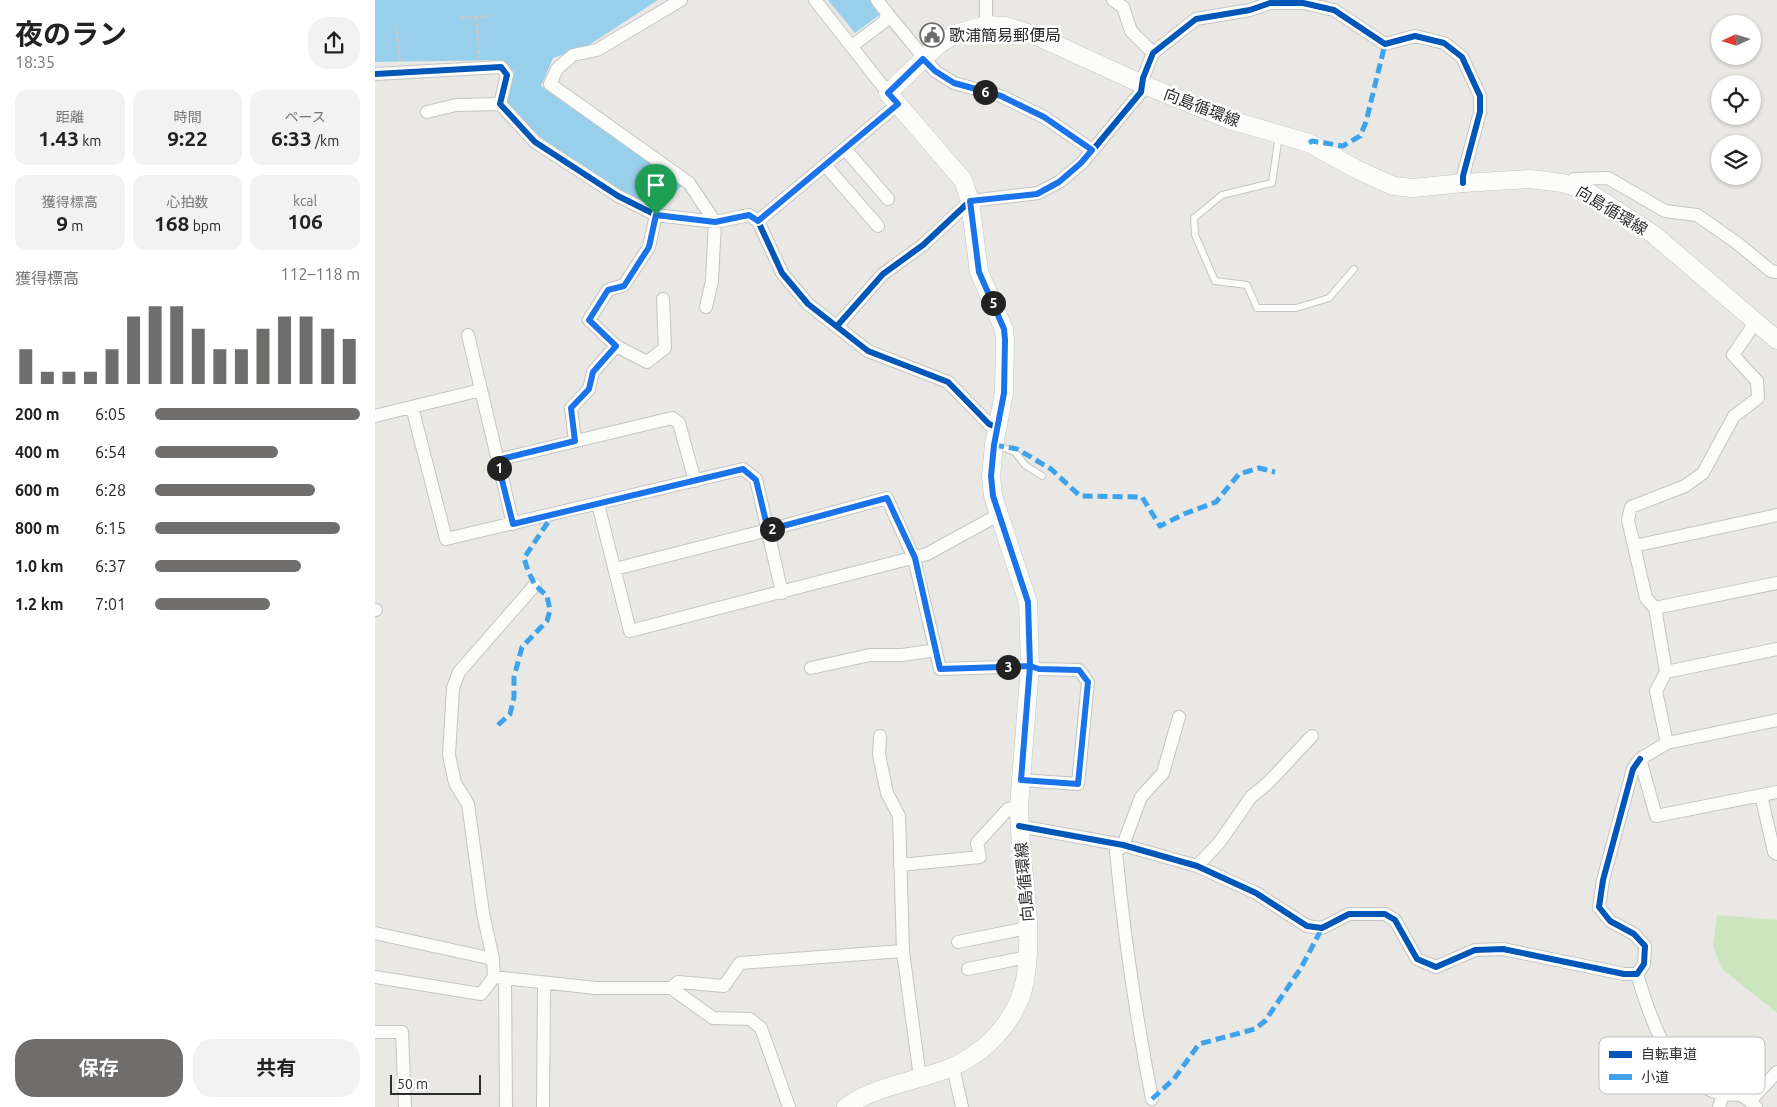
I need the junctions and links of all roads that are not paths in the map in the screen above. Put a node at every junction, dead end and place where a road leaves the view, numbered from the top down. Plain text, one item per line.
1 (681, 0) edge
2 (815, 0) edge
3 (877, 0) edge
4 (986, 0) edge
5 (1113, 0) edge
6 (887, 13) junction
7 (986, 25) junction
8 (852, 46) junction
9 (1153, 53) junction
10 (923, 59) junction
11 (375, 74) edge
12 (1142, 84) junction
13 (893, 99) junction
14 (500, 104) junction
15 (427, 112) dead end
16 (1279, 134) junction
17 (845, 149) junction
18 (1092, 150) junction
19 (825, 165) junction
20 (1463, 183) junction
21 (1571, 186) junction
22 (888, 199) dead end
23 (970, 201) junction
24 (656, 215) junction
25 (758, 221) junction
26 (715, 222) junction
27 (879, 226) dead end
28 (1354, 269) dead end
29 (1777, 272) edge
30 (663, 299) dead end
31 (706, 307) dead end
32 (1755, 323) junction
33 (837, 326) junction
34 (468, 335) dead end
35 (1777, 340) edge
36 (616, 346) junction
37 (481, 390) junction
38 (412, 407) junction
39 (375, 416) edge
40 (996, 437) junction
41 (575, 441) junction
42 (497, 460) junction
43 (1042, 476) dead end
44 (695, 481) junction
45 (598, 504) junction
46 (1000, 514) junction
47 (1777, 515) edge
48 (513, 524) junction
49 (768, 530) junction
50 (1635, 546) junction
51 (915, 558) junction
52 (615, 569) junction
53 (1777, 583) edge
54 (535, 585) dead end
55 (782, 593) junction
56 (1655, 608) junction
57 (1777, 649) edge
58 (936, 650) junction
59 (1030, 666) junction
60 (811, 668) dead end
61 (1667, 672) junction
62 (1179, 717) dead end
63 (1777, 720) edge
64 (880, 736) dead end
65 (1311, 736) dead end
66 (1667, 743) junction
67 (1640, 759) junction
68 (1021, 780) junction
69 (1777, 792) edge
70 (1761, 795) junction
71 (1019, 806) junction
72 (1019, 826) junction
73 (1123, 845) junction
74 (1777, 854) edge
75 (901, 865) junction
76 (1197, 866) junction
77 (1027, 928) junction
78 (375, 933) edge
79 (958, 942) dead end
80 (903, 951) junction
81 (1027, 957) junction
82 (493, 958) junction
83 (967, 969) dead end
84 (1637, 974) junction
85 (375, 977) edge
86 (500, 978) junction
87 (544, 983) junction
88 (671, 988) junction
89 (375, 1032) edge
90 (1660, 1037) edge
91 (953, 1067) junction
92 (1777, 1072) edge
93 (920, 1078) junction
94 (1765, 1088) edge
95 (1723, 1094) joint
96 (1152, 1099) dead end
97 (1753, 1104) edge
98 (405, 1107) edge
99 (506, 1107) edge
100 (543, 1107) edge
101 (789, 1107) edge
102 (846, 1107) edge
103 (962, 1107) edge
104 (1719, 1107) edge

1 - 26 street
2 - 8 street
3 - 6 street
4 - 7 street
5 - 9 street
6 - 8 street
6 - 10 street
7 - 10 main road, 向島循環線
7 - 12 main road, 向島循環線
8 - 13 street
9 - 12 street
9 - 20 street
10 - 13 main road, 向島循環線
10 - 18 street
11 - 14 street
12 - 16 main road, 向島循環線
12 - 18 street
13 - 17 street
13 - 23 main road, 向島循環線
14 - 15 street
14 - 24 street
16 - 20 main road, 向島循環線
16 - 28 lane
17 - 19 street
17 - 22 street
18 - 23 street
19 - 25 street
19 - 27 street
20 - 21 main road, 向島循環線
21 - 29 street
21 - 32 main road, 向島循環線
23 - 33 street
23 - 40 main road, 向島循環線
24 - 26 street
24 - 36 street
25 - 26 street
25 - 33 street
26 - 31 street
30 - 36 street
32 - 35 main road, 向島循環線
32 - 50 street
33 - 40 street
34 - 37 street
36 - 41 street
37 - 38 street
37 - 42 street
38 - 39 street
38 - 48 street
40 - 43 lane
40 - 46 main road, 向島循環線
41 - 42 street
41 - 44 street
42 - 48 street
44 - 45 street
44 - 49 street
45 - 48 street
45 - 52 street
46 - 51 street
46 - 59 main road, 向島循環線
47 - 50 street
49 - 51 street
49 - 52 street
49 - 55 street
50 - 56 street
51 - 55 street
51 - 58 street
52 - 55 street
53 - 56 street
54 - 82 street
56 - 61 street
57 - 61 street
58 - 59 street
58 - 60 street
59 - 68 main road, 向島循環線
59 - 68 street
61 - 66 street
62 - 73 street
63 - 66 street
64 - 75 street
65 - 76 street
66 - 67 street
67 - 70 street
67 - 84 street
68 - 71 main road, 向島循環線
69 - 70 street
70 - 74 street
71 - 72 main road, 向島循環線
71 - 75 street
72 - 73 street
72 - 77 main road, 向島循環線
73 - 76 street
73 - 96 street
75 - 80 street
76 - 84 street
77 - 79 street
77 - 81 main road, 向島循環線
78 - 82 street
80 - 88 street
80 - 93 street
81 - 83 street
81 - 91 main road, 向島循環線
82 - 86 street
84 - 90 street
85 - 86 street
86 - 87 street
86 - 99 street
87 - 88 street
87 - 100 street
88 - 101 street
89 - 98 street
91 - 93 main road, 向島循環線
91 - 103 street
92 - 94 street
93 - 102 main road, 向島循環線
95 - 97 street
95 - 104 street

